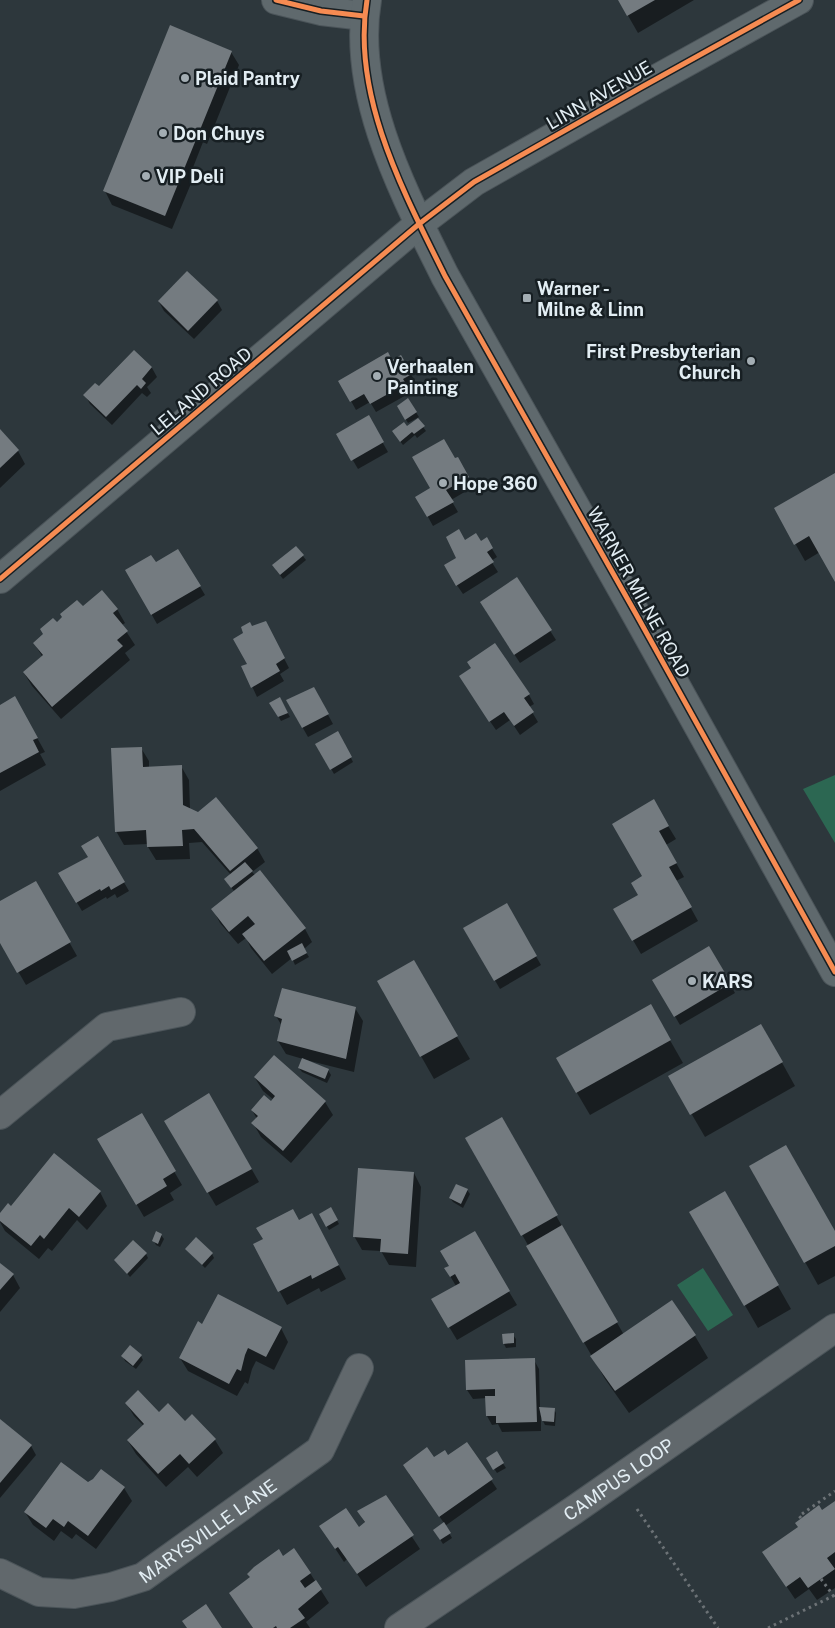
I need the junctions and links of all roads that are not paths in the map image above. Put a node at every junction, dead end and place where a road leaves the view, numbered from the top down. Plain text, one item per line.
1 (276, 0) edge
2 (799, 0) edge
3 (365, 8) edge
4 (419, 224) junction
5 (0, 579) edge
6 (835, 972) edge
7 (181, 1012) dead end
8 (0, 1115) edge
9 (835, 1328) edge
10 (359, 1368) dead end
11 (0, 1572) edge
12 (399, 1628) edge

1 - 3 main road
2 - 4 main road, LINN AVENUE
3 - 4 main road, WARNER MILNE ROAD
4 - 5 main road, LELAND ROAD
4 - 6 main road, WARNER MILNE ROAD
7 - 8 street
9 - 12 street, CAMPUS LOOP
10 - 11 street, MARYSVILLE LANE

